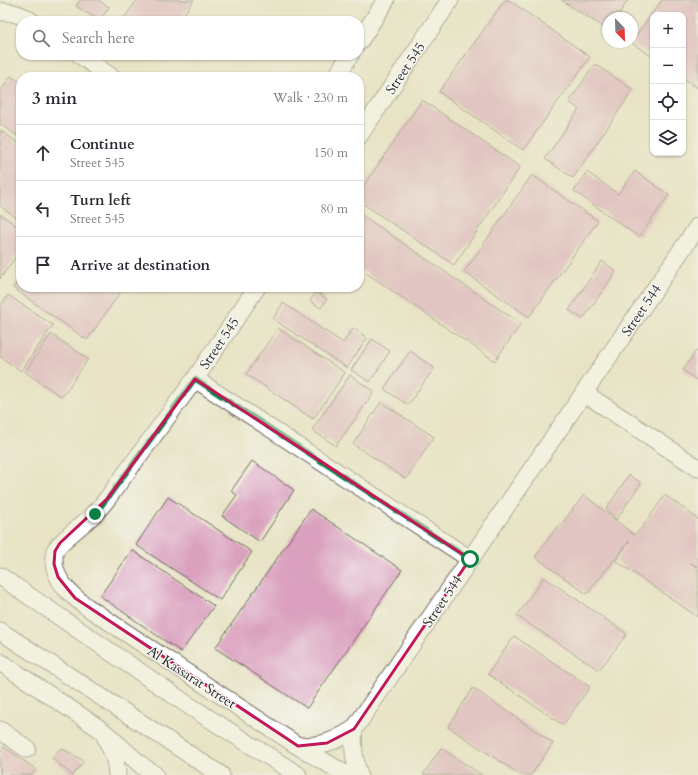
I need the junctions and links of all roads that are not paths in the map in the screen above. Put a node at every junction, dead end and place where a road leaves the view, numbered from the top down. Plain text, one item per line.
1 (15, 0) edge
2 (386, 0) edge
3 (450, 0) edge
4 (0, 12) edge
5 (20, 16) edge
6 (26, 16) edge
7 (364, 34) edge
8 (87, 60) edge
9 (347, 60) edge
10 (104, 72) edge
11 (339, 72) edge
12 (364, 129) edge
13 (698, 226) edge
14 (254, 292) edge
15 (195, 379) junction
16 (584, 393) junction
17 (698, 468) edge
18 (470, 559) junction
19 (54, 564) joint
20 (0, 576) edge
21 (0, 631) edge
22 (0, 662) edge
23 (354, 729) junction
24 (0, 730) edge
25 (103, 731) junction
26 (298, 746) junction
27 (27, 749) dead end
28 (117, 775) edge
29 (155, 775) edge
30 (221, 775) edge
31 (298, 775) edge
32 (347, 775) edge
33 (359, 775) edge

1 - 6 street
2 - 7 street
3 - 12 street, Street 545
4 - 5 street
8 - 10 street
9 - 11 street
13 - 16 street, Street 544
14 - 15 street, Street 545
15 - 18 street, Street 545
15 - 19 street, Street 545
16 - 17 street
16 - 18 street, Street 544
18 - 23 street, Street 544
19 - 26 street, Al Kassarat Street
20 - 31 street, Al Kassarat Street
21 - 30 street
22 - 25 street
23 - 26 street, Street 544
23 - 33 street
24 - 27 street
25 - 28 street
25 - 29 street
26 - 32 street, Al Kassarat Street

